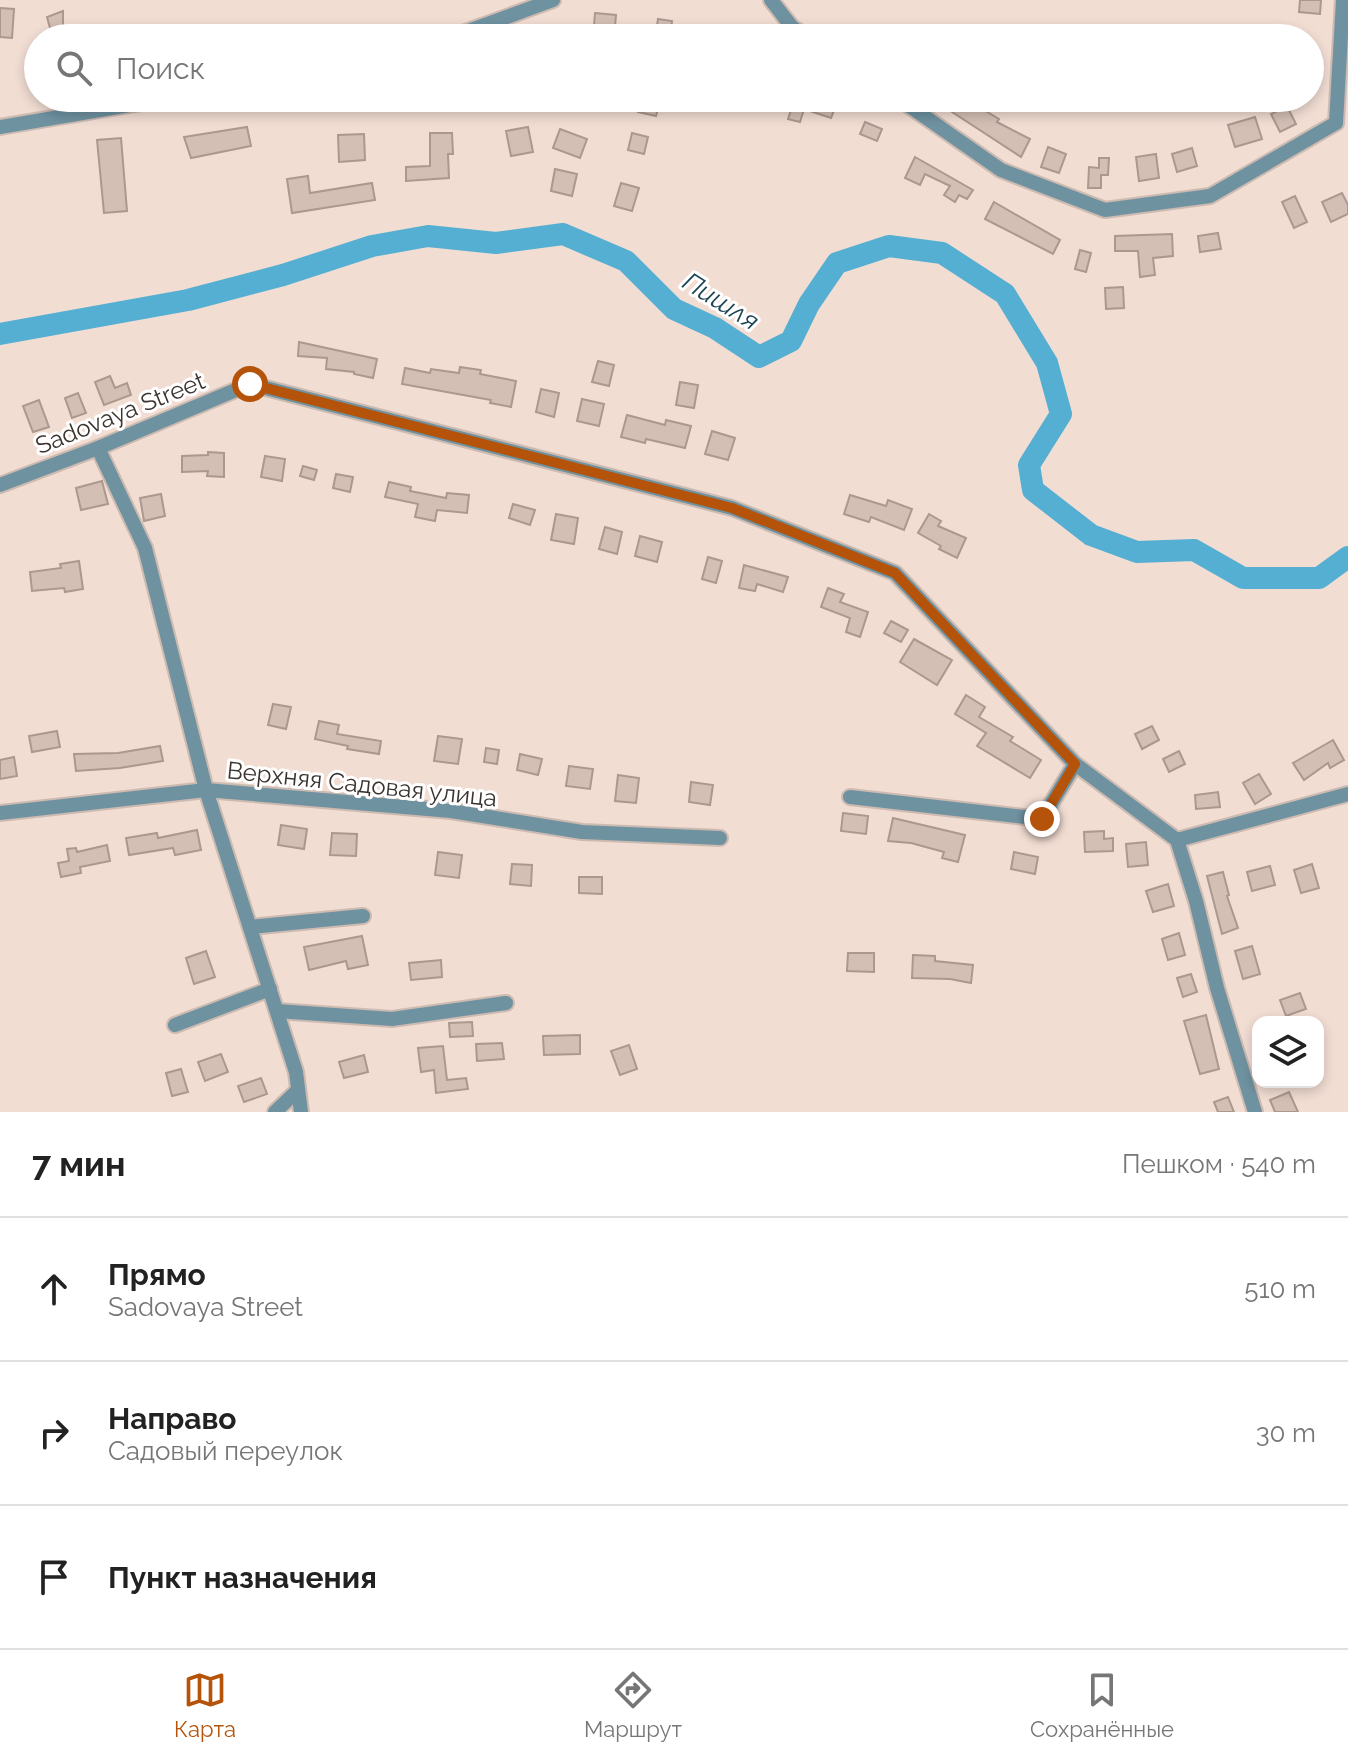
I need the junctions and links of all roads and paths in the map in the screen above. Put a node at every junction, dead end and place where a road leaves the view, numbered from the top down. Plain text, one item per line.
1 (553, 0) edge
2 (771, 0) edge
3 (1343, 0) edge
4 (487, 24) edge
5 (790, 24) edge
6 (88, 112) edge
7 (918, 112) edge
8 (0, 127) edge
9 (98, 448) junction
10 (0, 485) edge
11 (1075, 764) junction
12 (206, 790) junction
13 (1348, 794) edge
14 (850, 797) dead end
15 (0, 813) edge
16 (720, 838) dead end
17 (1177, 840) junction
18 (363, 916) dead end
19 (250, 927) junction
20 (270, 989) junction
21 (506, 1003) dead end
22 (277, 1011) junction
23 (175, 1025) dead end
24 (298, 1090) junction
25 (275, 1112) edge
26 (301, 1112) edge
27 (1255, 1112) edge

1 - 4 street
2 - 5 street
3 - 7 street
6 - 8 street
9 - 10 street, Sadovaya Street
9 - 11 street, Sadovaya Street
9 - 12 street
11 - 14 street
11 - 17 street, Sadovaya Street
12 - 15 street, Верхняя Садовая улица
12 - 16 street, Верхняя Садовая улица
12 - 19 street
13 - 17 street
17 - 27 street
18 - 19 street
19 - 20 street
20 - 22 street
20 - 23 street
21 - 22 street
22 - 24 street
24 - 25 street
24 - 26 street

